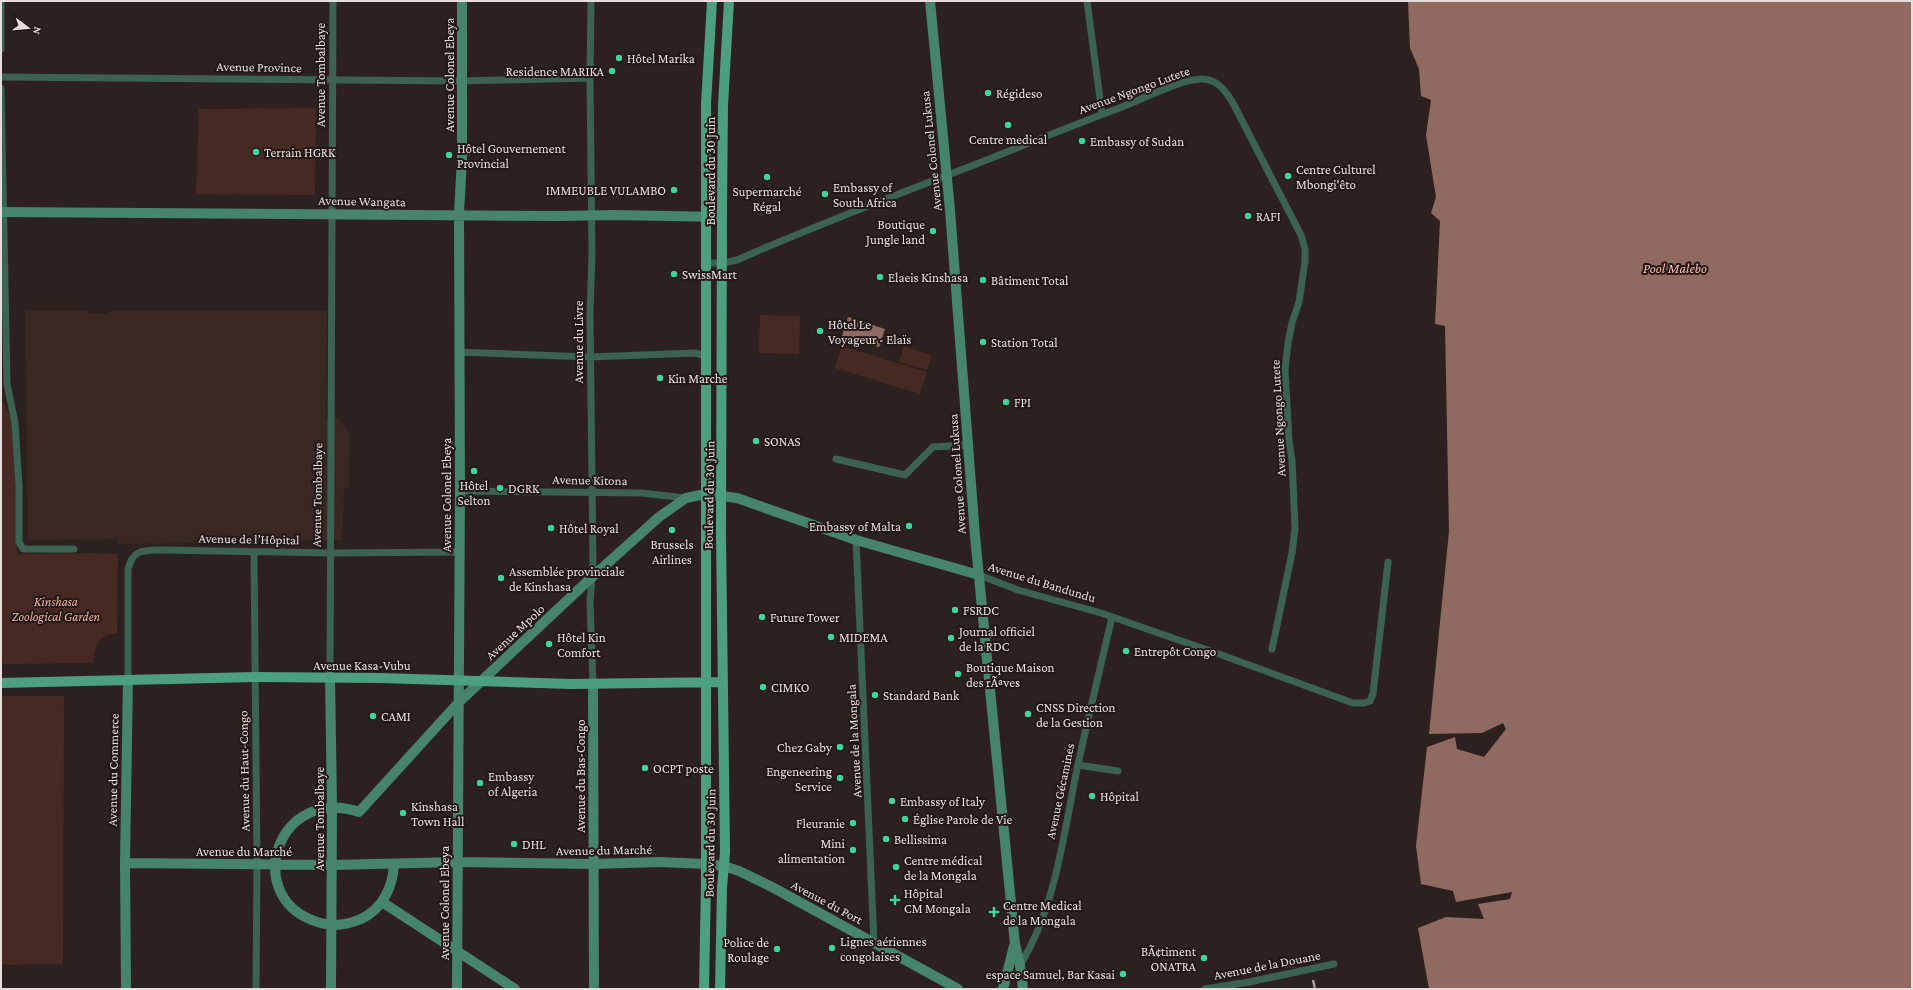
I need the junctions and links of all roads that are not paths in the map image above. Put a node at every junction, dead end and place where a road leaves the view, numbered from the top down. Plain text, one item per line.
1 (1, 1) edge
2 (333, 1) edge
3 (462, 1) edge
4 (591, 1) edge
5 (712, 1) edge
6 (729, 1) edge
7 (930, 1) edge
8 (1087, 1) edge
9 (1, 49) edge
10 (1, 77) edge
11 (590, 78) junction
12 (332, 80) junction
13 (461, 81) junction
14 (1, 88) edge
15 (1102, 114) junction
16 (946, 174) junction
17 (2, 212) edge
18 (332, 213) junction
19 (459, 214) junction
20 (592, 215) junction
21 (722, 217) junction
22 (706, 218) junction
23 (706, 263) junction
24 (722, 263) junction
25 (458, 352) junction
26 (706, 356) junction
27 (590, 357) junction
28 (968, 445) junction
29 (836, 459) dead end
30 (460, 491) junction
31 (593, 492) junction
32 (705, 494) junction
33 (721, 495) junction
34 (686, 498) junction
35 (856, 540) junction
36 (74, 549) dead end
37 (254, 552) junction
38 (459, 552) junction
39 (330, 553) junction
40 (135, 554) joint
41 (1388, 562) dead end
42 (979, 575) junction
43 (592, 578) junction
44 (1112, 617) junction
45 (1272, 650) dead end
46 (255, 677) junction
47 (330, 677) junction
48 (128, 680) junction
49 (459, 680) junction
50 (482, 681) junction
51 (723, 682) junction
52 (706, 683) junction
53 (1, 684) edge
54 (593, 684) junction
55 (459, 702) junction
56 (1078, 765) junction
57 (1118, 771) dead end
58 (332, 806) junction
59 (457, 862) junction
60 (125, 863) junction
61 (257, 864) junction
62 (275, 864) junction
63 (394, 864) junction
64 (593, 864) junction
65 (706, 864) junction
66 (332, 865) junction
67 (724, 866) junction
68 (382, 902) junction
69 (331, 925) junction
70 (874, 942) junction
71 (1015, 944) junction
72 (457, 951) junction
73 (1334, 964) dead end
74 (1020, 965) junction
75 (126, 989) edge
76 (256, 989) edge
77 (331, 989) edge
78 (457, 989) edge
79 (515, 989) edge
80 (594, 989) edge
81 (704, 989) edge
82 (720, 989) edge
83 (958, 989) edge
84 (1002, 989) edge
85 (1023, 989) edge
86 (1205, 989) edge

1 - 9 street
2 - 12 street, Avenue Tombalbaye
3 - 13 street, Avenue Colonel Ebeya
4 - 11 street, Avenue du Livre
5 - 22 main road, Boulevard du 30 Juin
6 - 21 main road, Boulevard du 30 Juin
7 - 16 street, Avenue Colonel Lukusa
8 - 15 street
10 - 12 street, Avenue Province
11 - 13 street, Avenue Province
11 - 20 street, Avenue du Livre
12 - 13 street, Avenue Province
12 - 18 street, Avenue Tombalbaye
13 - 19 street, Avenue Colonel Ebeya
14 - 17 street
15 - 16 street, Avenue Ngongo Lutete
15 - 45 street, Avenue Ngongo Lutete
16 - 24 street, Avenue Ngongo Lutete
16 - 28 street, Avenue Colonel Lukusa
17 - 18 street, Avenue Wangata
17 - 36 street
18 - 19 street, Avenue Wangata
18 - 39 street, Avenue Tombalbaye
19 - 20 street, Avenue Wangata
19 - 25 street, Avenue Colonel Ebeya
20 - 22 street, Avenue Wangata
20 - 27 street, Avenue du Livre
21 - 22 street, Avenue Wangata
21 - 24 main road, Boulevard du 30 Juin
22 - 23 main road, Boulevard du 30 Juin
23 - 24 street, Avenue Ngongo Lutete
23 - 26 main road, Boulevard du 30 Juin
24 - 33 main road, Boulevard du 30 Juin
25 - 27 street
25 - 30 street, Avenue Colonel Ebeya
26 - 27 street
26 - 32 main road, Boulevard du 30 Juin
27 - 31 street, Avenue du Livre
28 - 29 street
28 - 42 street, Avenue Colonel Lukusa
30 - 31 street, Avenue Kitona
30 - 38 street, Avenue Colonel Ebeya
31 - 34 street, Avenue Kitona
31 - 43 street, Avenue du Livre
32 - 33 street, Avenue Mpolo
32 - 34 street, Avenue Mpolo
32 - 52 main road, Boulevard du 30 Juin
33 - 35 street, Avenue du Bandundu
33 - 51 main road, Boulevard du 30 Juin
34 - 43 street, Avenue Mpolo
35 - 42 street, Avenue du Bandundu
35 - 70 street, Avenue de la Mongala
37 - 39 street, Avenue de l’Hôpital
37 - 40 street, Avenue de l’Hôpital
37 - 46 street, Avenue du Haut-Congo
38 - 39 street, Avenue de l’Hôpital
38 - 49 street, Avenue Colonel Ebeya
39 - 47 street, Avenue Tombalbaye
40 - 48 street, Avenue du Commerce
41 - 44 street, Avenue du Bandundu
42 - 44 street, Avenue du Bandundu
42 - 71 street, Avenue Colonel Lukusa
43 - 50 street, Avenue Mpolo
43 - 54 street, Avenue du Livre
44 - 56 street, Avenue Gécamines
46 - 47 main road, Avenue Kasa-Vubu
46 - 48 main road, Avenue Kasa-Vubu
46 - 61 street, Avenue du Haut-Congo
47 - 49 main road, Avenue Kasa-Vubu
47 - 58 street, Avenue Tombalbaye
48 - 53 main road, Avenue Kasa-Vubu
48 - 60 street, Avenue du Commerce
49 - 50 main road, Avenue Kasa-Vubu
49 - 55 street, Avenue Colonel Ebeya
50 - 54 main road, Avenue Kasa-Vubu
50 - 55 street, Avenue Mpolo
51 - 52 main road, Avenue Kasa-Vubu
51 - 67 main road, Boulevard du 30 Juin
52 - 54 main road, Avenue Kasa-Vubu
52 - 65 main road, Boulevard du 30 Juin
54 - 64 street, Avenue du Bas-Congo
55 - 58 street, Avenue Mpolo
55 - 59 street, Avenue Colonel Ebeya
56 - 57 street
56 - 74 street, Avenue Gécamines
58 - 62 street
58 - 66 street, Avenue Tombalbaye
59 - 63 street, Avenue du Marché
59 - 64 street, Avenue du Marché
59 - 72 street, Avenue Colonel Ebeya
60 - 61 street, Avenue du Marché
60 - 75 street, Avenue du Commerce
61 - 62 street, Avenue du Marché
61 - 76 street, Avenue du Haut-Congo
62 - 66 street, Avenue du Marché
62 - 69 street
63 - 66 street, Avenue du Marché
63 - 68 street
64 - 65 street, Avenue du Marché
64 - 80 street, Avenue du Bas-Congo
65 - 67 street, Avenue du Marché
65 - 81 main road, Boulevard du 30 Juin
66 - 69 street, Avenue Tombalbaye
67 - 70 street, Avenue du Port
67 - 82 main road, Boulevard du 30 Juin
68 - 69 street
68 - 72 street
69 - 77 street, Avenue Tombalbaye
70 - 83 street, Avenue du Port
71 - 74 street, Avenue Colonel Lukusa
71 - 84 street, Avenue Colonel Lukusa
72 - 78 street, Avenue Colonel Ebeya
72 - 79 street
73 - 86 street, Avenue de la Douane
74 - 85 street, Avenue Colonel Lukusa

